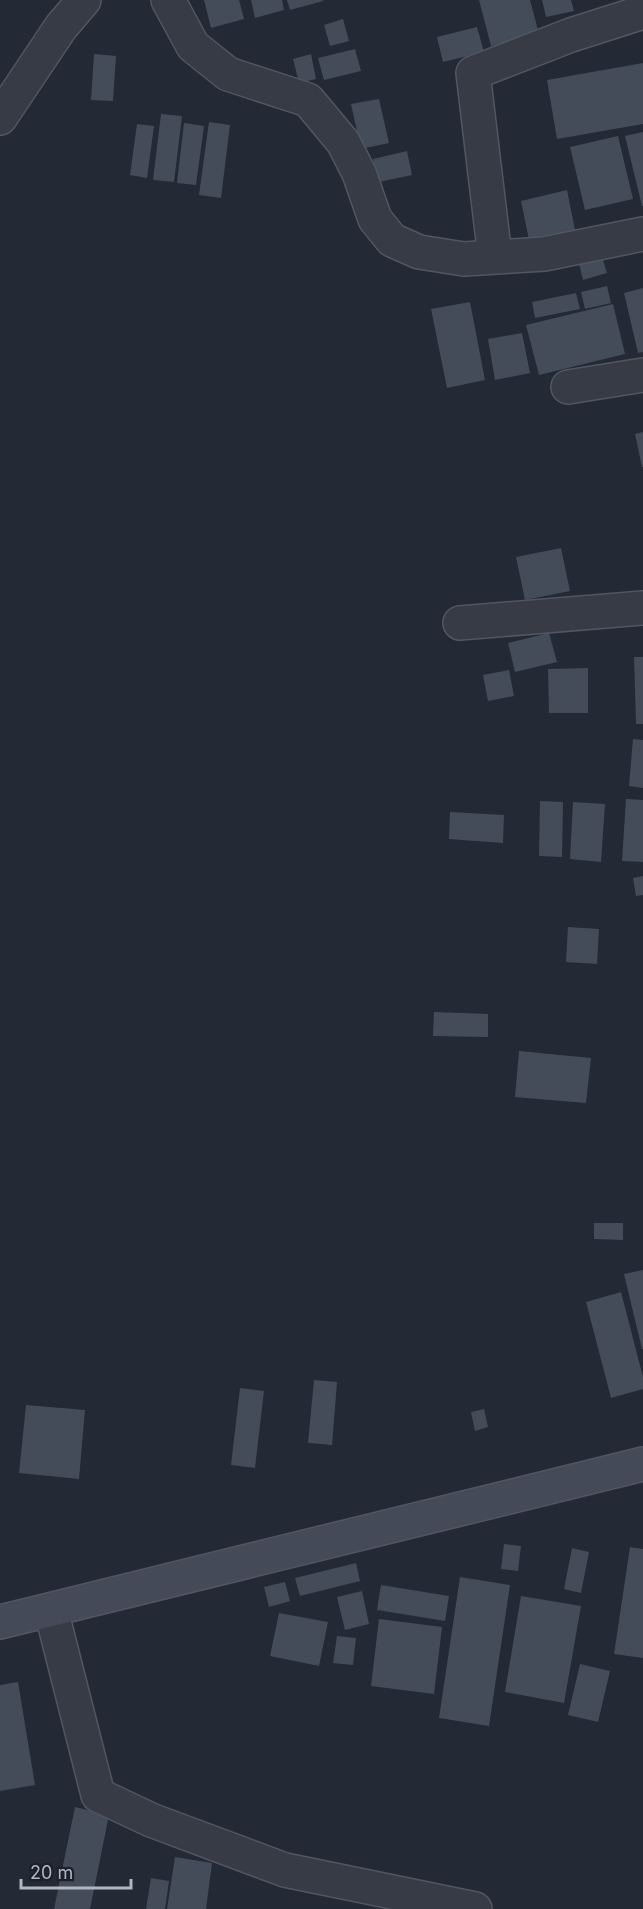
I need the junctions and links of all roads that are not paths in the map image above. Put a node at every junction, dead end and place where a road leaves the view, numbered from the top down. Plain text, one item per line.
1 (84, 0) edge
2 (168, 0) edge
3 (643, 12) edge
4 (0, 118) edge
5 (643, 234) edge
6 (495, 257) junction
7 (643, 375) edge
8 (568, 387) dead end
9 (643, 608) edge
10 (460, 623) dead end
11 (643, 1464) edge
12 (51, 1610) junction
13 (0, 1622) edge
14 (475, 1909) edge

1 - 4 street
2 - 6 street
3 - 6 street
5 - 6 street
7 - 8 street
9 - 10 street
11 - 12 main road
12 - 13 main road
12 - 14 street

